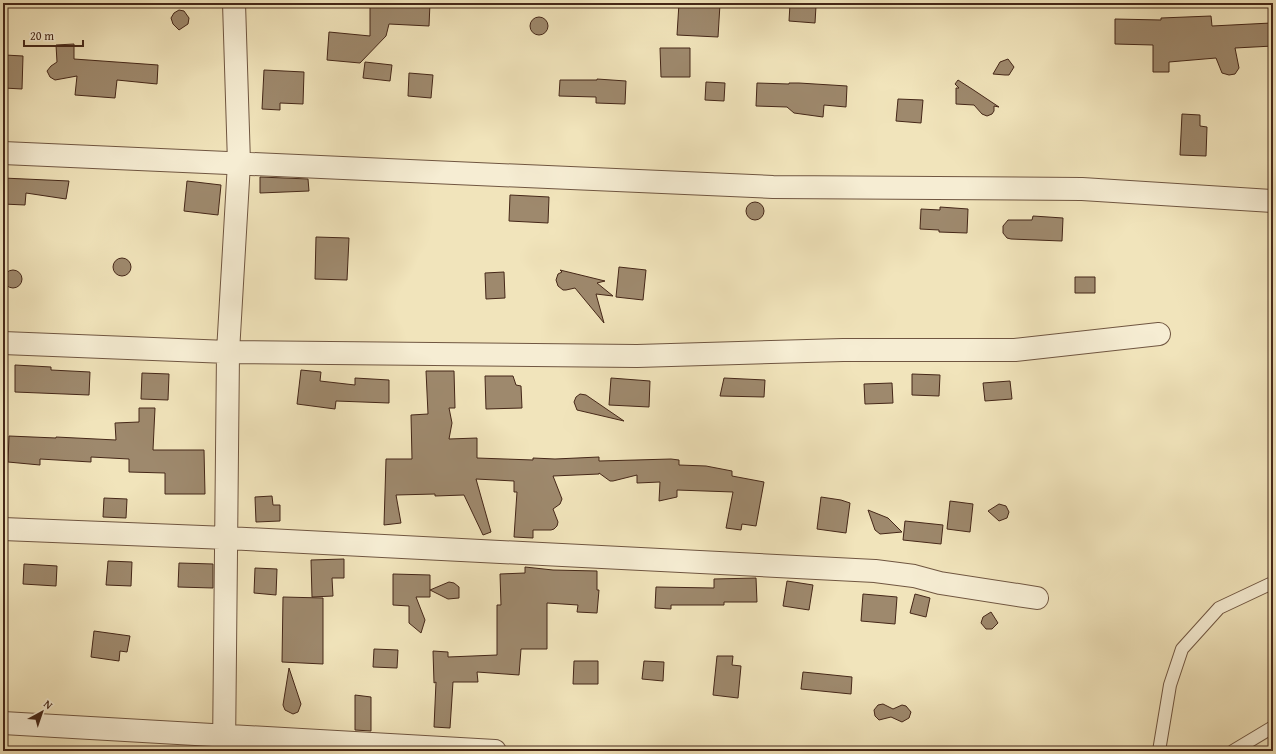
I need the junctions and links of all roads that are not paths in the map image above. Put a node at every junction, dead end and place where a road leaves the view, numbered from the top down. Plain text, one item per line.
1 (234, 3) edge
2 (3, 153) edge
3 (239, 164) junction
4 (1273, 201) edge
5 (1159, 334) dead end
6 (3, 342) edge
7 (228, 352) junction
8 (3, 529) edge
9 (227, 538) junction
10 (1273, 585) edge
11 (1037, 598) dead end
12 (3, 723) edge
13 (1273, 727) edge
14 (224, 743) edge
15 (495, 751) edge
16 (1159, 751) edge
17 (1233, 751) edge

1 - 3 street
2 - 3 street
3 - 4 street
3 - 7 street
5 - 7 street
6 - 7 street
7 - 9 street
8 - 9 street
9 - 11 street
9 - 14 street
10 - 16 lane
12 - 14 street
13 - 17 lane
14 - 15 street

